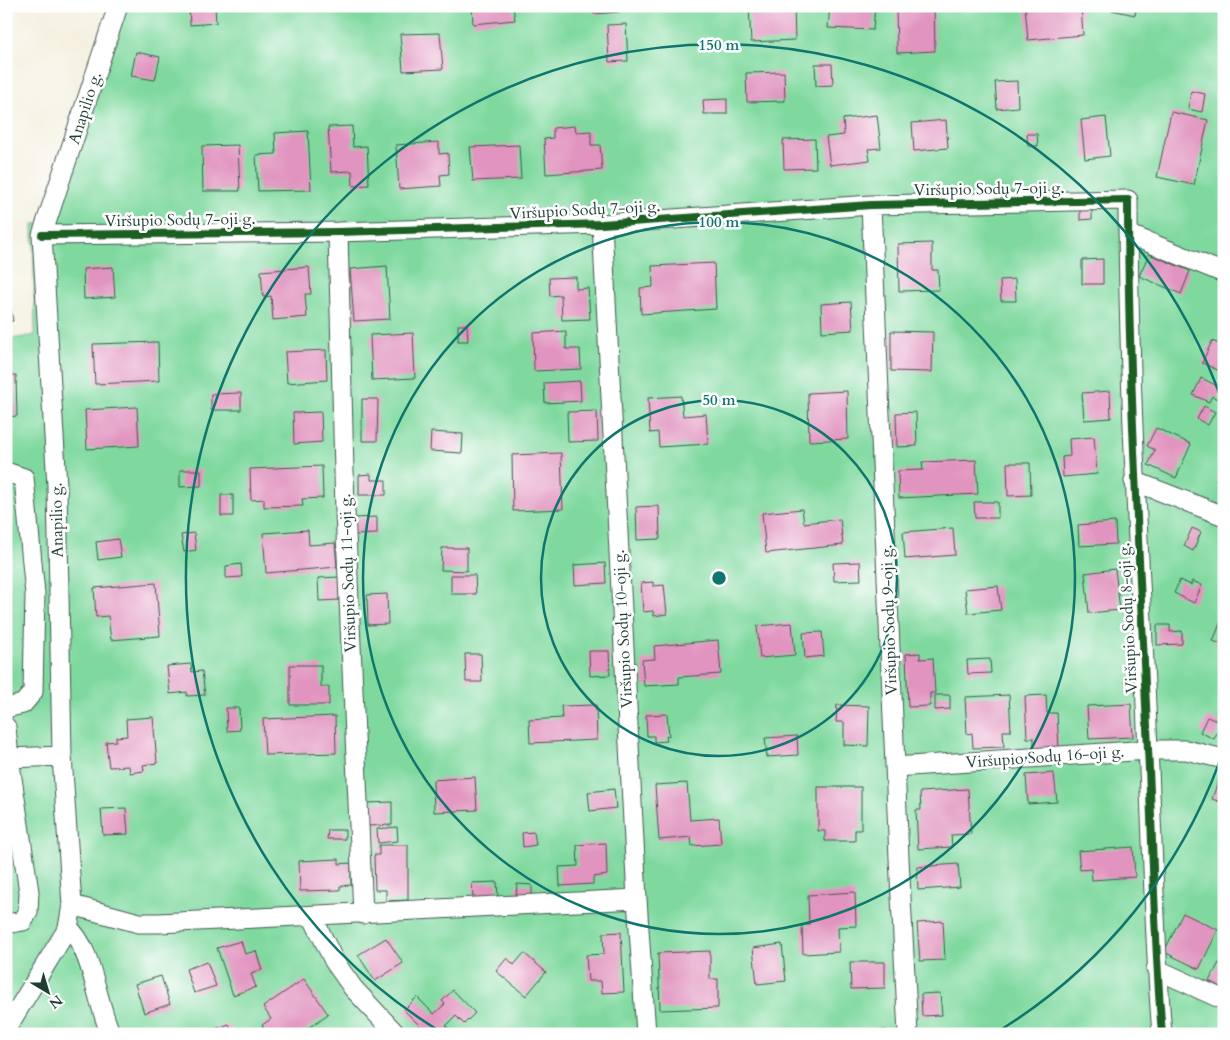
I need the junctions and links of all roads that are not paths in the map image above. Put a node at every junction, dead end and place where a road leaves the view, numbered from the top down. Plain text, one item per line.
1 (118, 6) edge
2 (1128, 200) joint
3 (871, 205) junction
4 (602, 224) junction
5 (338, 232) junction
6 (1128, 234) junction
7 (42, 235) junction
8 (1224, 273) edge
9 (6, 472) edge
10 (1134, 481) junction
11 (1224, 516) edge
12 (6, 708) edge
13 (6, 727) edge
14 (1148, 750) junction
15 (62, 756) junction
16 (9, 758) junction
17 (1224, 759) edge
18 (895, 767) junction
19 (637, 899) junction
20 (72, 905) junction
21 (363, 914) junction
22 (312, 916) junction
23 (6, 924) edge
24 (68, 928) junction
25 (1156, 969) junction
26 (1224, 1000) edge
27 (6, 1029) edge
28 (111, 1034) edge
29 (396, 1034) edge
30 (646, 1034) edge
31 (908, 1034) edge
32 (1162, 1034) edge

1 - 7 street, Anapilio g.
2 - 3 street, Viršupio Sodų 7-oji g.
2 - 6 street, Viršupio Sodų 8-oji g.
3 - 4 street, Viršupio Sodų 7-oji g.
3 - 18 street, Viršupio Sodų 9-oji g.
4 - 5 street, Viršupio Sodų 7-oji g.
4 - 19 street, Viršupio Sodų 10-oji g.
5 - 7 street, Viršupio Sodų 7-oji g.
5 - 21 street, Viršupio Sodų 11-oji g.
6 - 8 street
6 - 10 street, Viršupio Sodų 8-oji g.
7 - 15 street, Anapilio g.
9 - 12 street
10 - 11 street
10 - 14 street, Viršupio Sodų 8-oji g.
13 - 16 street
14 - 17 street, Viršupio Sodų 16-oji g.
14 - 18 street, Viršupio Sodų 16-oji g.
14 - 25 street, Viršupio Sodų 8-oji g.
15 - 16 street
15 - 20 street, Anapilio g.
16 - 23 street
18 - 31 street, Viršupio Sodų 9-oji g.
19 - 21 street
19 - 30 street, Viršupio Sodų 10-oji g.
20 - 22 street
20 - 24 street, Anapilio g.
21 - 22 street
22 - 29 street
24 - 27 street, Anapilio g.
24 - 28 street
25 - 26 street
25 - 32 street, Viršupio Sodų 8-oji g.

